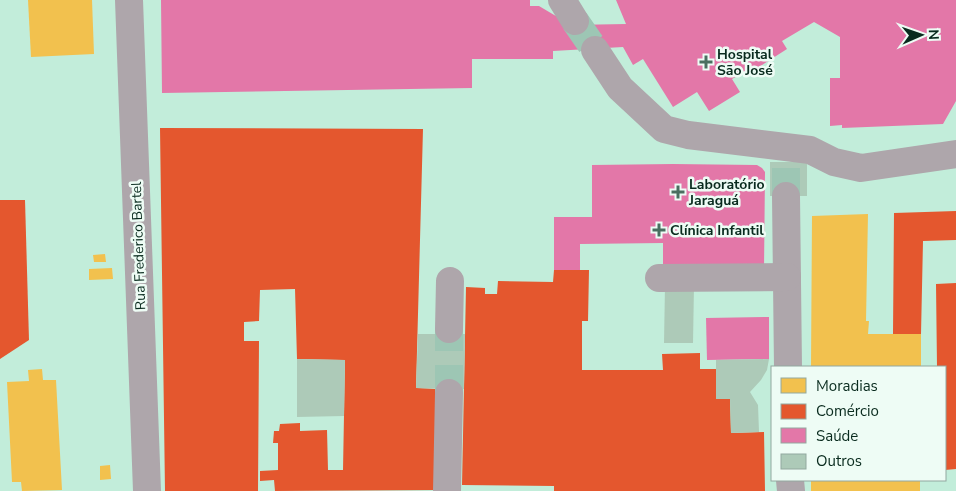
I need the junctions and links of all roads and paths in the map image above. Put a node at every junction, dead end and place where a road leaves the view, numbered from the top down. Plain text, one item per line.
1 (129, 0) edge
2 (595, 50) tunnel mouth
3 (956, 154) edge
4 (786, 204) tunnel mouth
5 (787, 277) junction
6 (659, 278) dead end
7 (450, 281) dead end
8 (449, 329) tunnel mouth
9 (788, 366) edge
10 (448, 393) tunnel mouth
11 (146, 491) edge
12 (448, 491) edge

1 - 11 street, Rua Frederico Bartel
2 - 3 street
4 - 5 street
5 - 6 street
5 - 9 street
7 - 8 street
10 - 12 street

